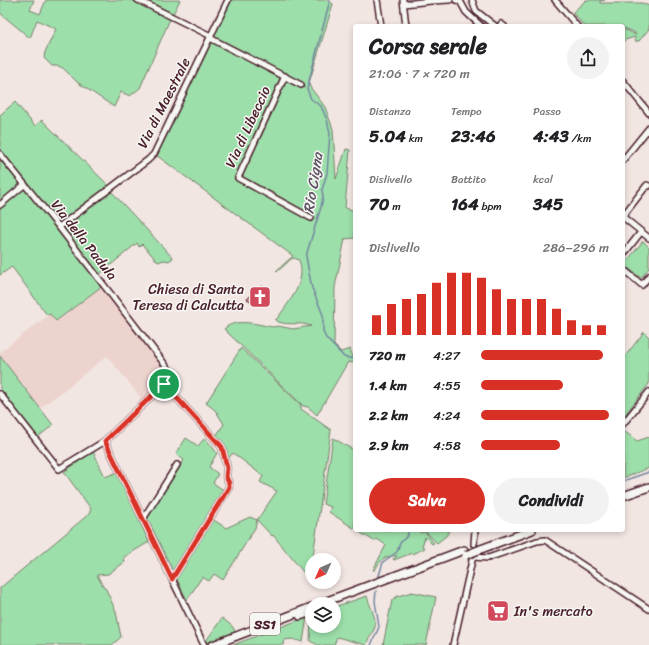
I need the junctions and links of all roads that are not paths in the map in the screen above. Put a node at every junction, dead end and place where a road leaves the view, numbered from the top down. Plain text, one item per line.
1 (138, 0) edge
2 (228, 0) edge
3 (377, 0) edge
4 (450, 0) edge
5 (456, 0) edge
6 (472, 0) edge
7 (555, 0) edge
8 (403, 2) edge
9 (381, 24) edge
10 (406, 24) edge
11 (479, 24) edge
12 (492, 24) edge
13 (575, 24) edge
14 (210, 37) junction
15 (285, 76) junction
16 (625, 83) edge
17 (301, 85) dead end
18 (649, 113) edge
19 (649, 128) edge
20 (0, 154) edge
21 (625, 156) edge
22 (24, 185) junction
23 (649, 186) edge
24 (0, 205) edge
25 (625, 214) edge
26 (311, 218) dead end
27 (625, 219) edge
28 (59, 227) junction
29 (641, 232) junction
30 (649, 238) edge
31 (625, 252) edge
32 (625, 272) edge
33 (649, 276) edge
34 (164, 384) junction
35 (649, 392) edge
36 (0, 394) edge
37 (625, 422) edge
38 (105, 441) junction
39 (177, 465) dead end
40 (649, 482) edge
41 (649, 487) edge
42 (625, 490) edge
43 (625, 495) edge
44 (143, 519) junction
45 (475, 532) edge
46 (513, 532) edge
47 (525, 532) edge
48 (478, 546) junction
49 (172, 579) junction
50 (349, 596) junction
51 (341, 598) edge
52 (341, 600) edge
53 (649, 609) edge
54 (305, 610) edge
55 (305, 614) edge
56 (219, 644) edge
57 (204, 645) edge
58 (455, 645) edge

1 - 14 street, Via di Libeccio
2 - 14 street, Via di Maestrale
3 - 9 street
4 - 8 street
5 - 11 street
6 - 12 street
7 - 13 street
8 - 10 street
14 - 15 street, Via di Libeccio
14 - 28 street, Via di Maestrale
15 - 17 street, Via di Libeccio
15 - 26 street, Via di Libeccio
16 - 18 street
19 - 21 street
20 - 22 street, Via della Padula
22 - 24 street
22 - 28 street, Via della Padula
23 - 25 street
27 - 29 street
28 - 34 street, Via della Padula
29 - 30 street
29 - 31 street
32 - 33 street
34 - 38 street
34 - 49 street
35 - 37 street
36 - 38 street
38 - 44 street
39 - 44 street
40 - 42 highway
41 - 43 highway
44 - 49 street
45 - 48 street
46 - 48 highway
47 - 48 highway
48 - 50 highway, bridge
49 - 57 street
50 - 51 highway
50 - 52 highway
53 - 58 street
54 - 56 highway, SS1
55 - 56 highway, SS1

